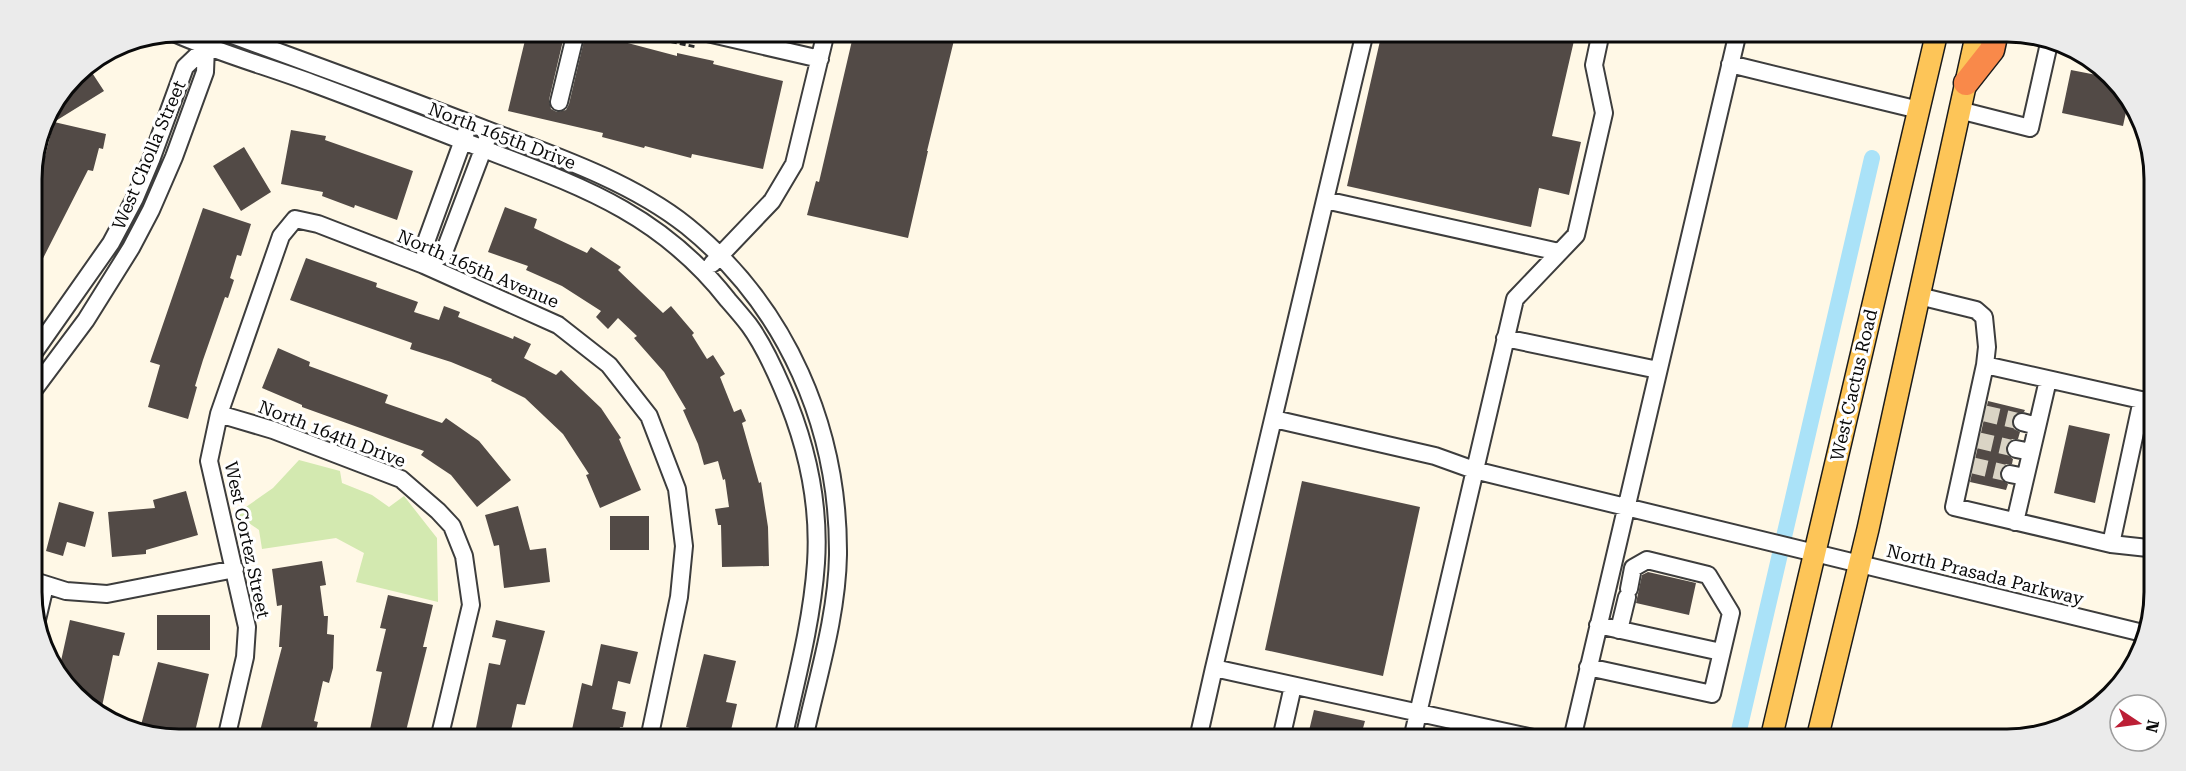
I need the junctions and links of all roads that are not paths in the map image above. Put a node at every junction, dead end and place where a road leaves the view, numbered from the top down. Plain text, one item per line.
1 (195, 42) edge
2 (209, 42) edge
3 (251, 42) edge
4 (574, 42) edge
5 (746, 42) edge
6 (824, 42) edge
7 (1363, 42) edge
8 (1599, 42) edge
9 (1736, 42) edge
10 (1935, 42) edge
11 (1975, 42) edge
12 (1994, 42) edge
13 (206, 47) junction
14 (2048, 49) edge
15 (820, 59) junction
16 (1730, 64) junction
17 (1966, 82) junction
18 (559, 102) dead end
19 (1919, 110) junction
20 (1959, 110) junction
21 (469, 123) junction
22 (490, 131) junction
23 (463, 141) junction
24 (483, 149) junction
25 (1324, 200) junction
26 (295, 219) joint
27 (1559, 252) junction
28 (719, 256) junction
29 (424, 265) junction
30 (705, 271) junction
31 (1919, 296) junction
32 (1505, 338) junction
33 (42, 341) edge
34 (1985, 365) junction
35 (1658, 370) junction
36 (42, 379) edge
37 (2048, 380) junction
38 (2144, 401) edge
39 (2144, 409) edge
40 (219, 414) junction
41 (1274, 419) junction
42 (1474, 470) junction
43 (1626, 508) junction
44 (2015, 522) junction
45 (2111, 544) junction
46 (2144, 548) edge
47 (1814, 553) junction
48 (1859, 564) junction
49 (235, 569) junction
50 (42, 584) edge
51 (1598, 625) junction
52 (1619, 630) junction
53 (2138, 632) edge
54 (1721, 652) junction
55 (1588, 667) junction
56 (1214, 668) junction
57 (1293, 686) junction
58 (1418, 714) junction
59 (229, 729) edge
60 (442, 729) edge
61 (651, 729) edge
62 (785, 729) edge
63 (806, 729) edge
64 (1200, 729) edge
65 (1283, 729) edge
66 (1414, 729) edge
67 (1490, 729) edge
68 (1574, 729) edge
69 (1773, 729) edge
70 (1819, 729) edge

1 - 13 street, North 165th Drive
2 - 13 street, West Cholla Street
3 - 21 street, North 165th Drive
4 - 18 street
5 - 15 street
6 - 15 street
7 - 25 street
8 - 27 street
9 - 16 street
10 - 19 main road, West Cactus Road
11 - 17 main road
12 - 17 highway
13 - 23 street, North 165th Drive
13 - 33 street, West Cholla Street
13 - 36 street, West Cholla Street
14 - 20 street
15 - 28 street
16 - 19 street
16 - 35 street
17 - 20 main road
19 - 47 main road, West Cactus Road
20 - 31 main road
21 - 22 street, North 165th Drive
21 - 23 street
22 - 24 street
22 - 28 street, North 165th Drive
23 - 24 street, North 165th Drive
23 - 29 street
24 - 29 street
24 - 30 street, North 165th Drive
25 - 27 street
25 - 41 street
26 - 29 street, North 165th Avenue
26 - 40 street, West Cortez Street
27 - 32 street
28 - 30 street
28 - 63 street, North 165th Drive
29 - 61 street, North 165th Avenue
30 - 62 street, North 165th Drive
31 - 34 street
31 - 48 main road
32 - 35 street
32 - 42 street
34 - 37 street
34 - 44 street
35 - 43 street
37 - 38 street
37 - 44 street
39 - 45 street
40 - 49 street, West Cortez Street
40 - 60 street, North 164th Drive
41 - 42 street, North Prasada Parkway
41 - 56 street
42 - 43 street, North Prasada Parkway
42 - 58 street
43 - 47 street, North Prasada Parkway
43 - 51 street
44 - 45 street
45 - 46 street
47 - 48 street, North Prasada Parkway
47 - 69 main road, West Cactus Road
48 - 53 street, North Prasada Parkway
48 - 70 main road
49 - 50 street
49 - 59 street, West Cortez Street
51 - 52 street
51 - 55 street
52 - 54 street
52 - 54 street
54 - 55 street
55 - 68 street
56 - 57 street
56 - 64 street
57 - 58 street
57 - 65 street
58 - 66 street
58 - 67 street

